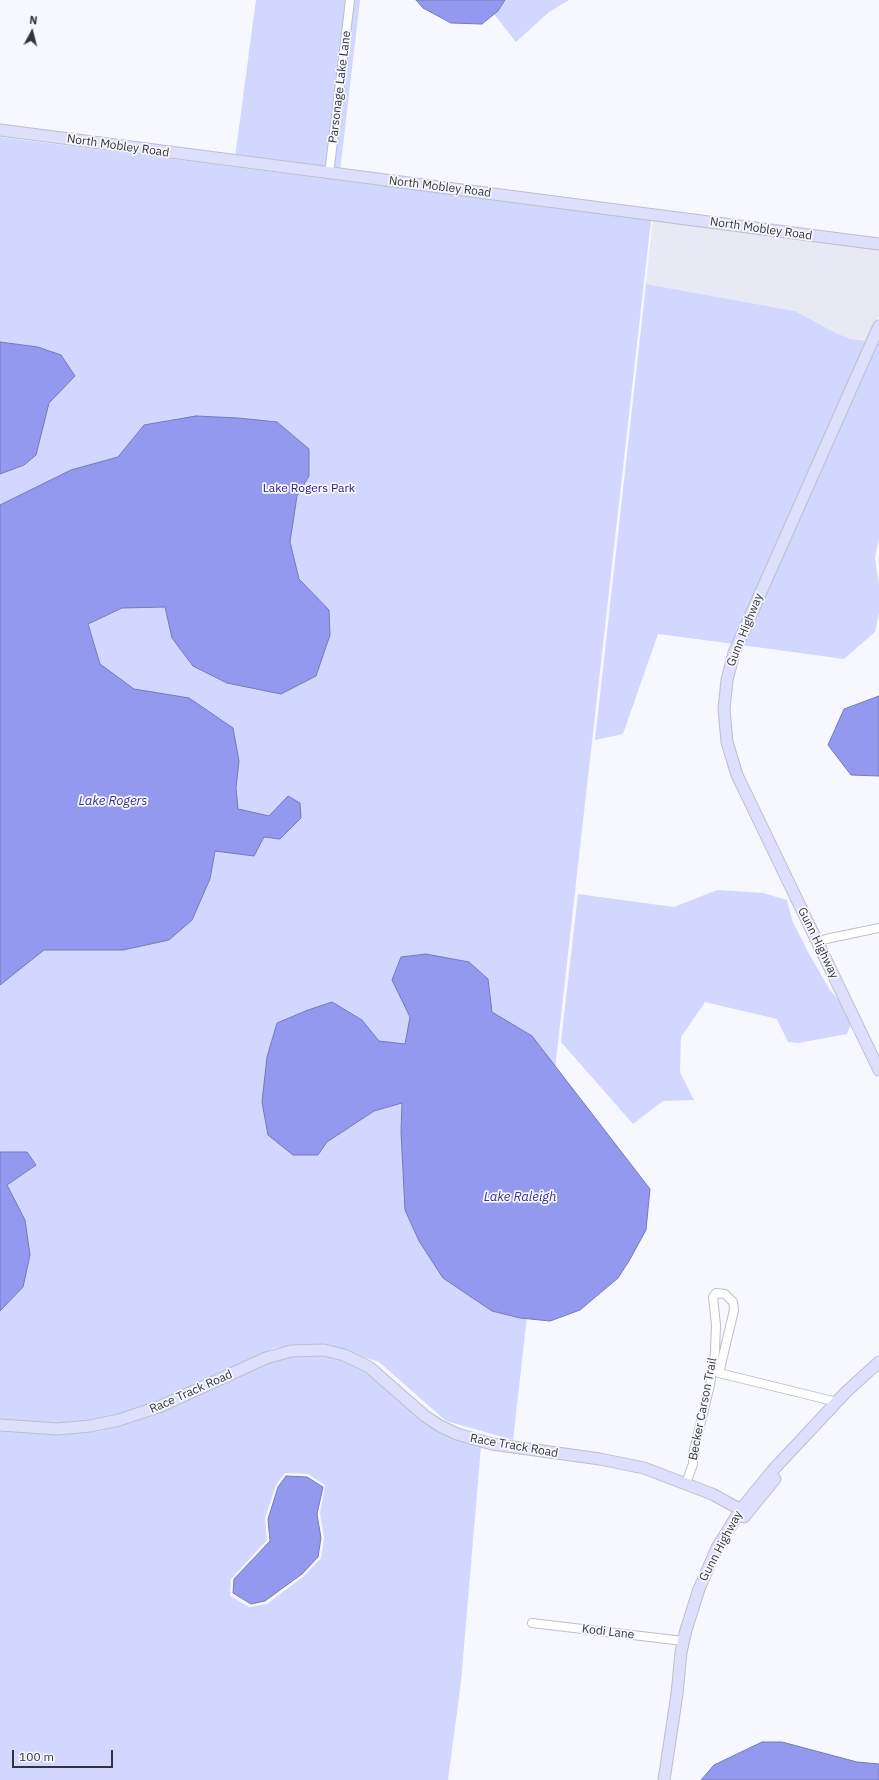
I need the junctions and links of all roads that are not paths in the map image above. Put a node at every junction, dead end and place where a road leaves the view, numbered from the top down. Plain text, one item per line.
1 (350, 0) edge
2 (0, 130) edge
3 (329, 174) junction
4 (879, 244) edge
5 (879, 326) edge
6 (879, 928) edge
7 (818, 942) junction
8 (879, 1070) edge
9 (878, 1363) edge
10 (837, 1402) junction
11 (0, 1426) edge
12 (686, 1483) junction
13 (744, 1511) junction
14 (532, 1623) dead end
15 (683, 1641) junction
16 (677, 1694) junction
17 (664, 1780) edge

1 - 3 street, Parsonage Lake Lane
2 - 3 main road, North Mobley Road
3 - 4 main road, North Mobley Road
5 - 7 main road, Gunn Highway
6 - 7 street
7 - 8 main road, Gunn Highway
9 - 10 main road, Gunn Highway
9 - 13 main road
10 - 12 street, Becker Carson Trail
10 - 13 main road, Gunn Highway
11 - 12 main road, Race Track Road
12 - 13 main road, Race Track Road
13 - 15 main road, Gunn Highway
13 - 16 main road
14 - 15 street, Kodi Lane
15 - 16 main road, Gunn Highway
16 - 17 main road, Gunn Highway

